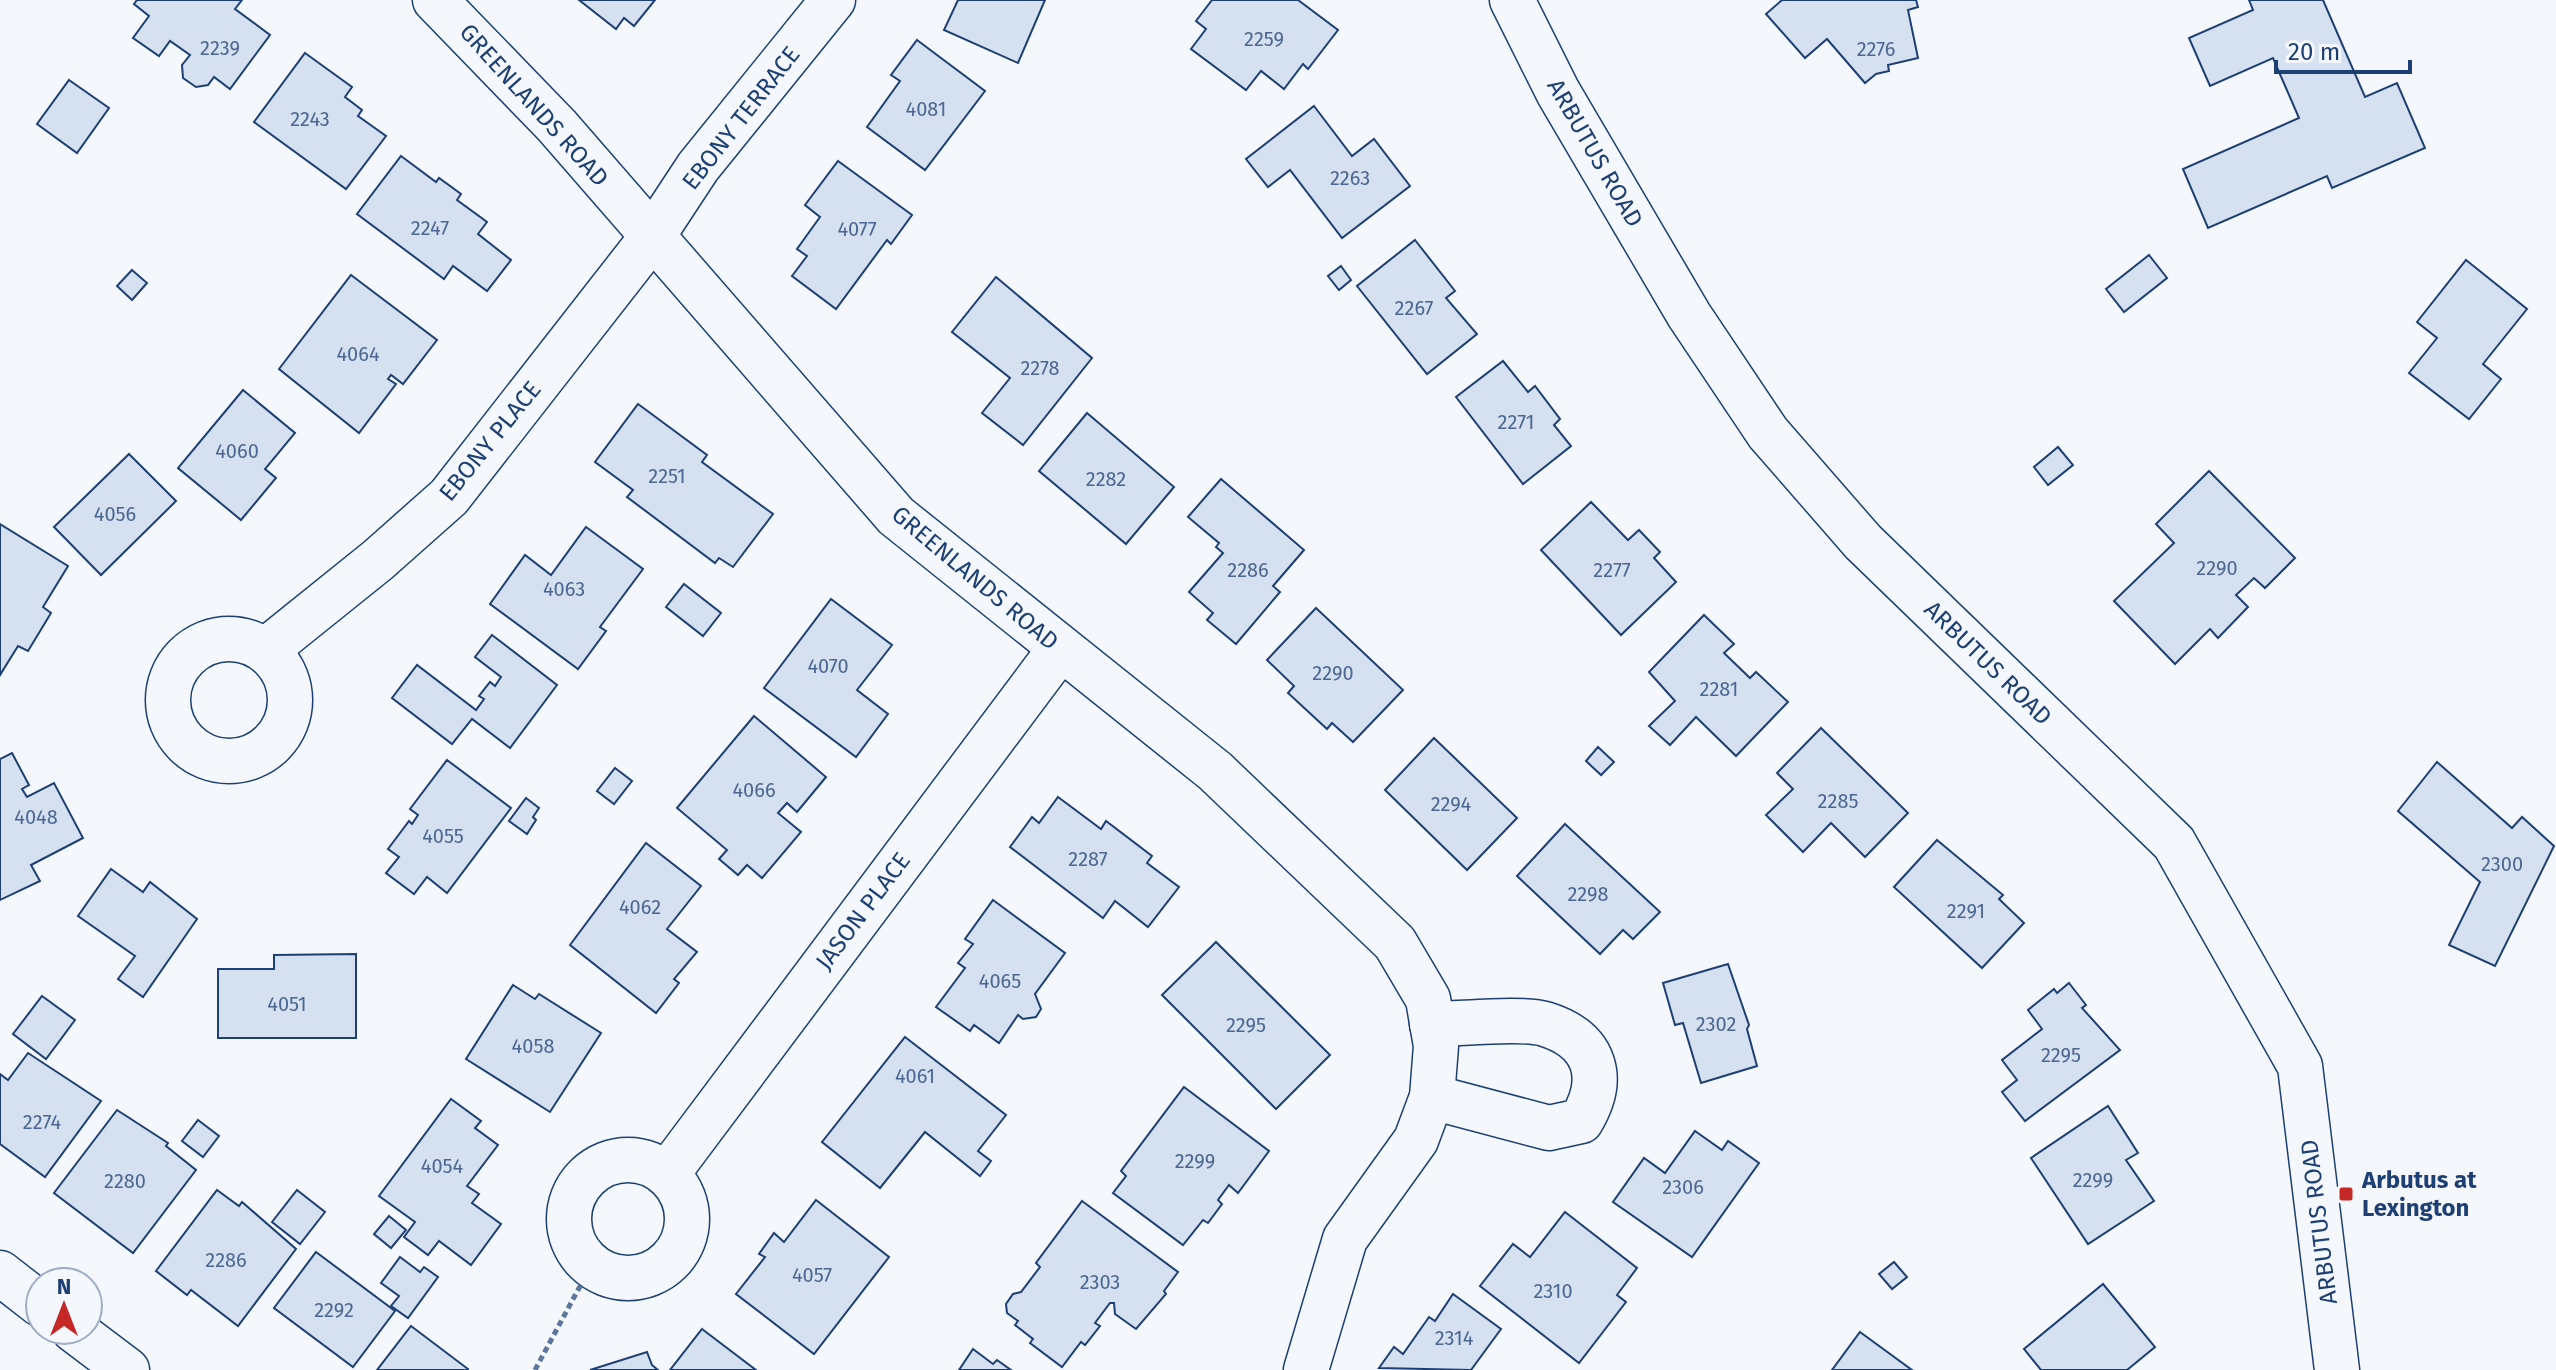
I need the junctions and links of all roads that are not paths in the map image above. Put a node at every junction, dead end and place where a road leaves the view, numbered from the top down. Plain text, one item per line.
1 (435, 0) edge
2 (833, 0) edge
3 (1512, 0) edge
4 (652, 237) junction
5 (1060, 649) junction
6 (266, 650) dead end
7 (1432, 1024) junction
8 (1432, 1097) junction
9 (667, 1174) junction
10 (0, 1273) edge
11 (24, 1292) edge
12 (95, 1346) edge
13 (127, 1370) edge
14 (1306, 1370) edge
15 (2337, 1370) edge

1 - 4 street, GREENLANDS ROAD
2 - 4 street, EBONY TERRACE
3 - 15 street, ARBUTUS ROAD
4 - 5 street, GREENLANDS ROAD
4 - 6 street, EBONY PLACE
5 - 7 street, GREENLANDS ROAD
5 - 9 street, JASON PLACE
7 - 8 street, GREENLANDS ROAD
7 - 8 street
8 - 14 street, GREENLANDS ROAD
9 - 9 street
10 - 11 street
12 - 13 street

